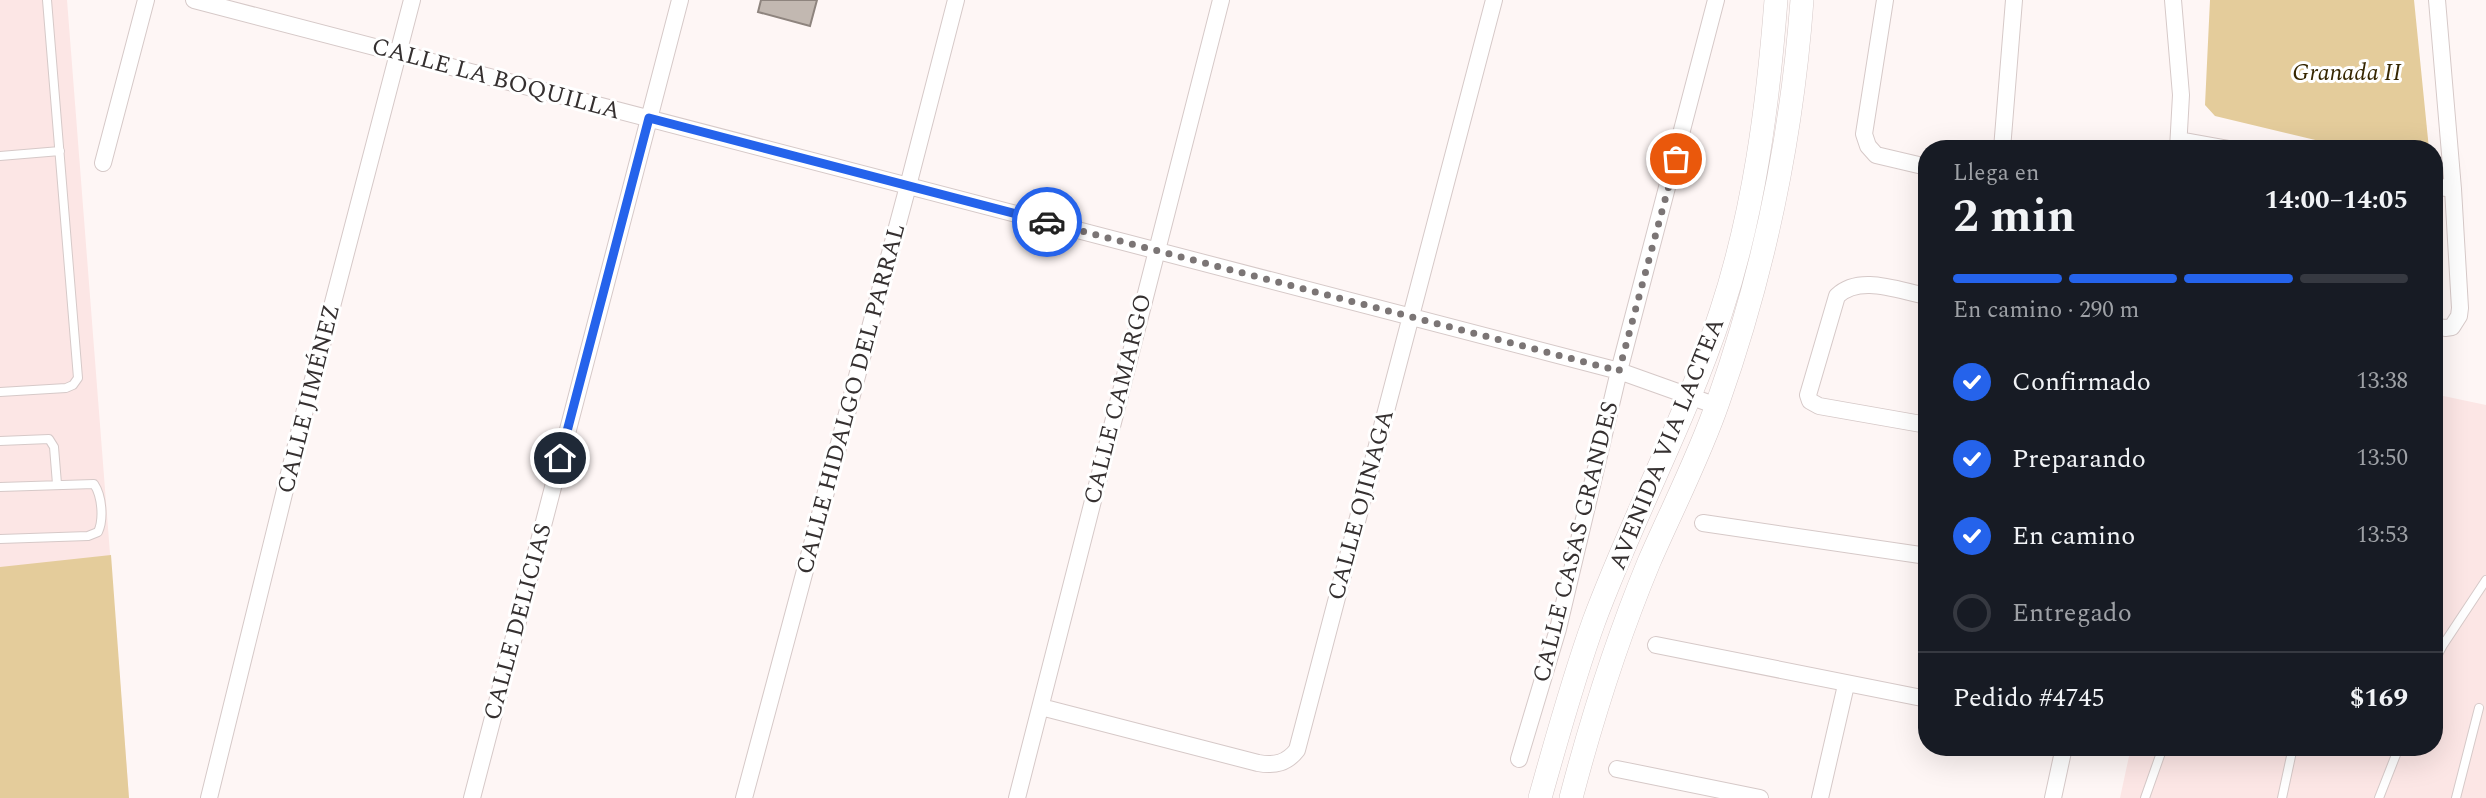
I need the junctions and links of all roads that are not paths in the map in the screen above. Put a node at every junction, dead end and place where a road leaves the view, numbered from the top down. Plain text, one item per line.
1 (47, 0) edge
2 (146, 0) edge
3 (194, 0) edge
4 (412, 0) edge
5 (680, 0) edge
6 (956, 0) edge
7 (1221, 0) edge
8 (1494, 0) edge
9 (1716, 0) edge
10 (1776, 0) edge
11 (1802, 0) edge
12 (1885, 0) edge
13 (2014, 0) edge
14 (2173, 0) edge
15 (2437, 0) edge
16 (397, 53) junction
17 (649, 118) junction
18 (2003, 140) edge
19 (2179, 140) edge
20 (60, 151) junction
21 (0, 156) edge
22 (103, 163) dead end
23 (1918, 165) edge
24 (908, 186) junction
25 (2443, 187) edge
26 (2453, 189) junction
27 (1156, 251) junction
28 (1918, 294) edge
29 (1411, 317) junction
30 (2443, 328) edge
31 (1619, 371) junction
32 (0, 392) edge
33 (1691, 396) junction
34 (1717, 406) junction
35 (1918, 424) edge
36 (0, 441) edge
37 (57, 484) junction
38 (0, 487) edge
39 (1703, 523) dead end
40 (0, 539) edge
41 (1918, 555) edge
42 (2486, 580) edge
43 (1656, 645) dead end
44 (2443, 645) edge
45 (1846, 685) junction
46 (1918, 697) edge
47 (1041, 707) junction
48 (2479, 708) dead end
49 (2062, 756) edge
50 (2160, 756) edge
51 (2291, 756) edge
52 (2395, 756) edge
53 (1519, 759) dead end
54 (1617, 769) dead end
55 (209, 798) edge
56 (472, 798) edge
57 (744, 798) edge
58 (1017, 798) edge
59 (1540, 798) edge
60 (1571, 798) edge
61 (1760, 798) edge
62 (1820, 798) edge
63 (2053, 798) edge
64 (2145, 798) edge
65 (2282, 798) edge
66 (2379, 798) edge
67 (2456, 798) edge

1 - 20 lane
2 - 22 street
3 - 16 street, CALLE LA BOQUILLA
4 - 16 street, CALLE JIMÉNEZ
5 - 17 street, CALLE DELICIAS
6 - 24 street, CALLE HIDALGO DEL PARRAL
7 - 27 street, CALLE CAMARGO
8 - 29 street, CALLE OJINAGA
9 - 31 street, CALLE CASAS GRANDES
10 - 33 main road, AVENIDA VIA LACTEA
11 - 34 main road, AVENIDA VIA LACTEA
12 - 23 street
13 - 18 street
14 - 19 street
15 - 26 street
16 - 17 street, CALLE LA BOQUILLA
16 - 55 street, CALLE JIMÉNEZ
17 - 24 street, CALLE LA BOQUILLA
17 - 56 street, CALLE DELICIAS
20 - 21 lane
20 - 32 lane
24 - 27 street, CALLE LA BOQUILLA
24 - 57 street, CALLE HIDALGO DEL PARRAL
25 - 26 street
26 - 30 street
27 - 29 street, CALLE LA BOQUILLA
27 - 47 street, CALLE CAMARGO
28 - 35 street
29 - 31 street, CALLE LA BOQUILLA
29 - 47 street, CALLE OJINAGA
31 - 33 street, CALLE LA BOQUILLA
31 - 53 street, CALLE CASAS GRANDES
33 - 34 street, CALLE LA BOQUILLA
33 - 59 main road, AVENIDA VIA LACTEA
34 - 60 main road, AVENIDA VIA LACTEA
36 - 37 lane
37 - 38 lane
37 - 40 lane
39 - 41 street
42 - 44 lane
43 - 45 street
45 - 46 street
45 - 62 street
47 - 58 street, CALLE CAMARGO
48 - 67 lane
49 - 63 street
50 - 64 lane
51 - 65 lane
52 - 66 lane
54 - 61 street

